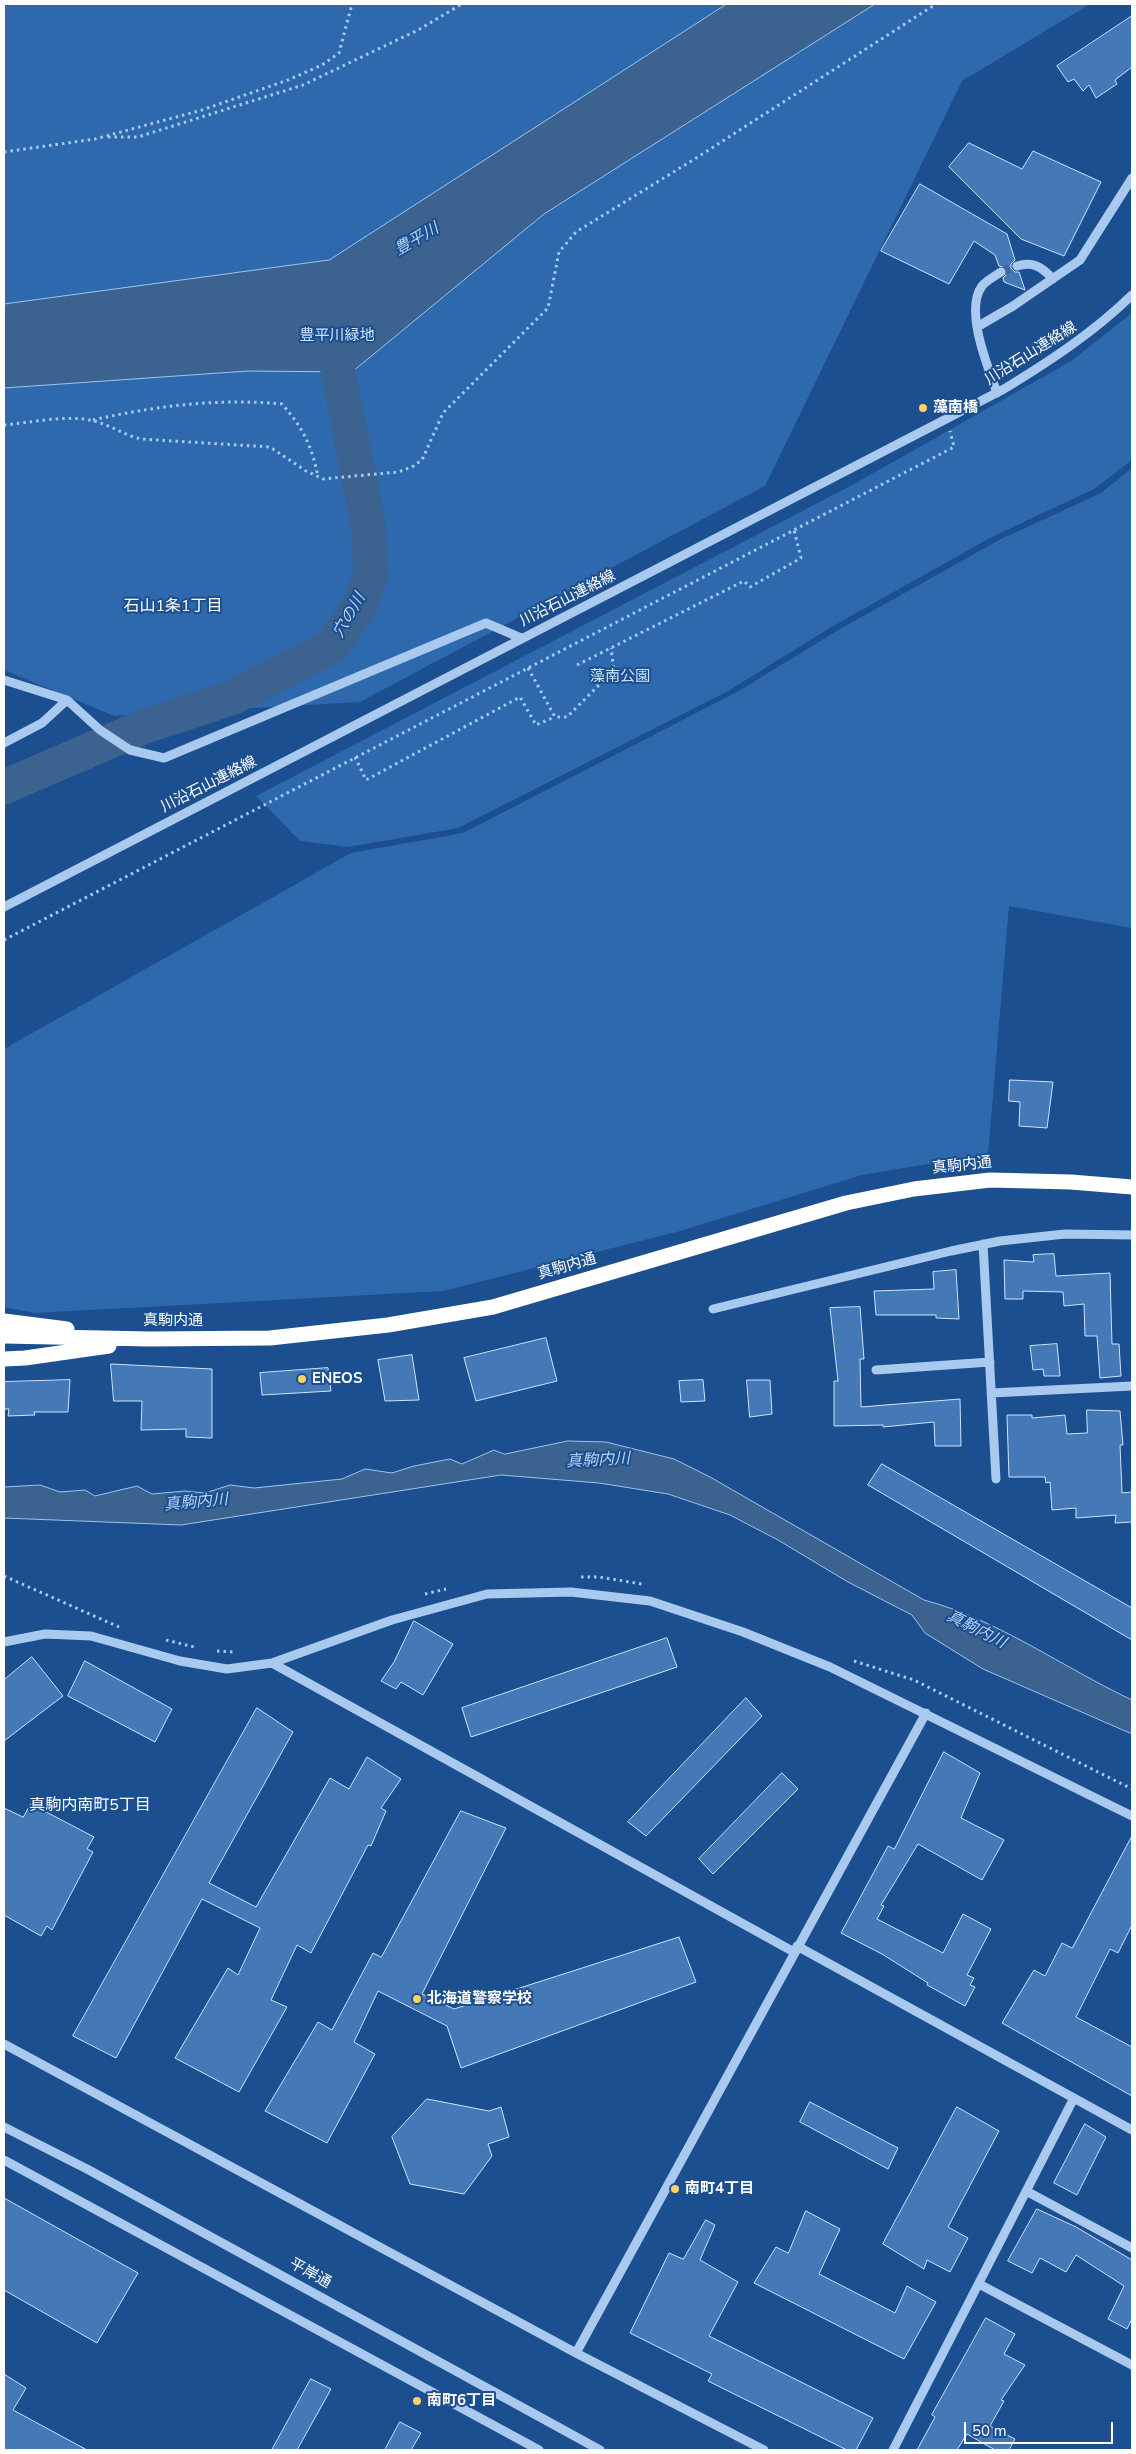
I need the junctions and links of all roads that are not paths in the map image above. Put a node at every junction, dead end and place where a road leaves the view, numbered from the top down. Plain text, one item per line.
1 (1132, 178) edge
2 (1017, 266) tunnel mouth
3 (1001, 272) tunnel mouth
4 (1053, 279) junction
5 (1132, 295) edge
6 (978, 327) junction
7 (997, 393) junction
8 (520, 638) junction
9 (4, 680) edge
10 (66, 700) junction
11 (4, 743) edge
12 (4, 907) edge
13 (1132, 1187) edge
14 (1132, 1235) edge
15 (983, 1244) junction
16 (713, 1309) dead end
17 (4, 1321) edge
18 (4, 1336) edge
19 (150, 1339) junction
20 (4, 1358) edge
21 (990, 1362) junction
22 (876, 1370) dead end
23 (1132, 1386) edge
24 (991, 1393) junction
25 (996, 1479) dead end
26 (4, 1642) edge
27 (272, 1663) junction
28 (926, 1713) junction
29 (1132, 1816) edge
30 (795, 1949) junction
31 (4, 2044) edge
32 (1074, 2098) junction
33 (4, 2127) edge
34 (1132, 2130) edge
35 (4, 2160) edge
36 (1028, 2192) junction
37 (1132, 2248) edge
38 (979, 2284) junction
39 (576, 2353) junction
40 (1132, 2365) edge
41 (539, 2450) edge
42 (600, 2450) edge
43 (764, 2450) edge
44 (893, 2450) edge

1 - 4 street
2 - 4 street
3 - 6 street
4 - 6 street
5 - 7 street, 川沿石山連絡線
6 - 7 street
7 - 8 street, 川沿石山連絡線
8 - 10 street
8 - 12 street, 川沿石山連絡線
9 - 10 street
10 - 11 street
13 - 19 highway, 真駒内通
14 - 15 street
15 - 16 street
15 - 21 street
17 - 19 highway
18 - 19 highway, 真駒内通
19 - 20 highway
21 - 22 street
21 - 24 street
23 - 24 street
24 - 25 street
26 - 27 street
27 - 28 street
27 - 30 street
28 - 29 street
28 - 30 street
30 - 32 street
30 - 39 street
31 - 39 street
32 - 34 street
32 - 36 street
33 - 42 street, 平岸通
35 - 41 street
36 - 37 street
36 - 38 street
38 - 40 street
38 - 44 street
39 - 43 street

